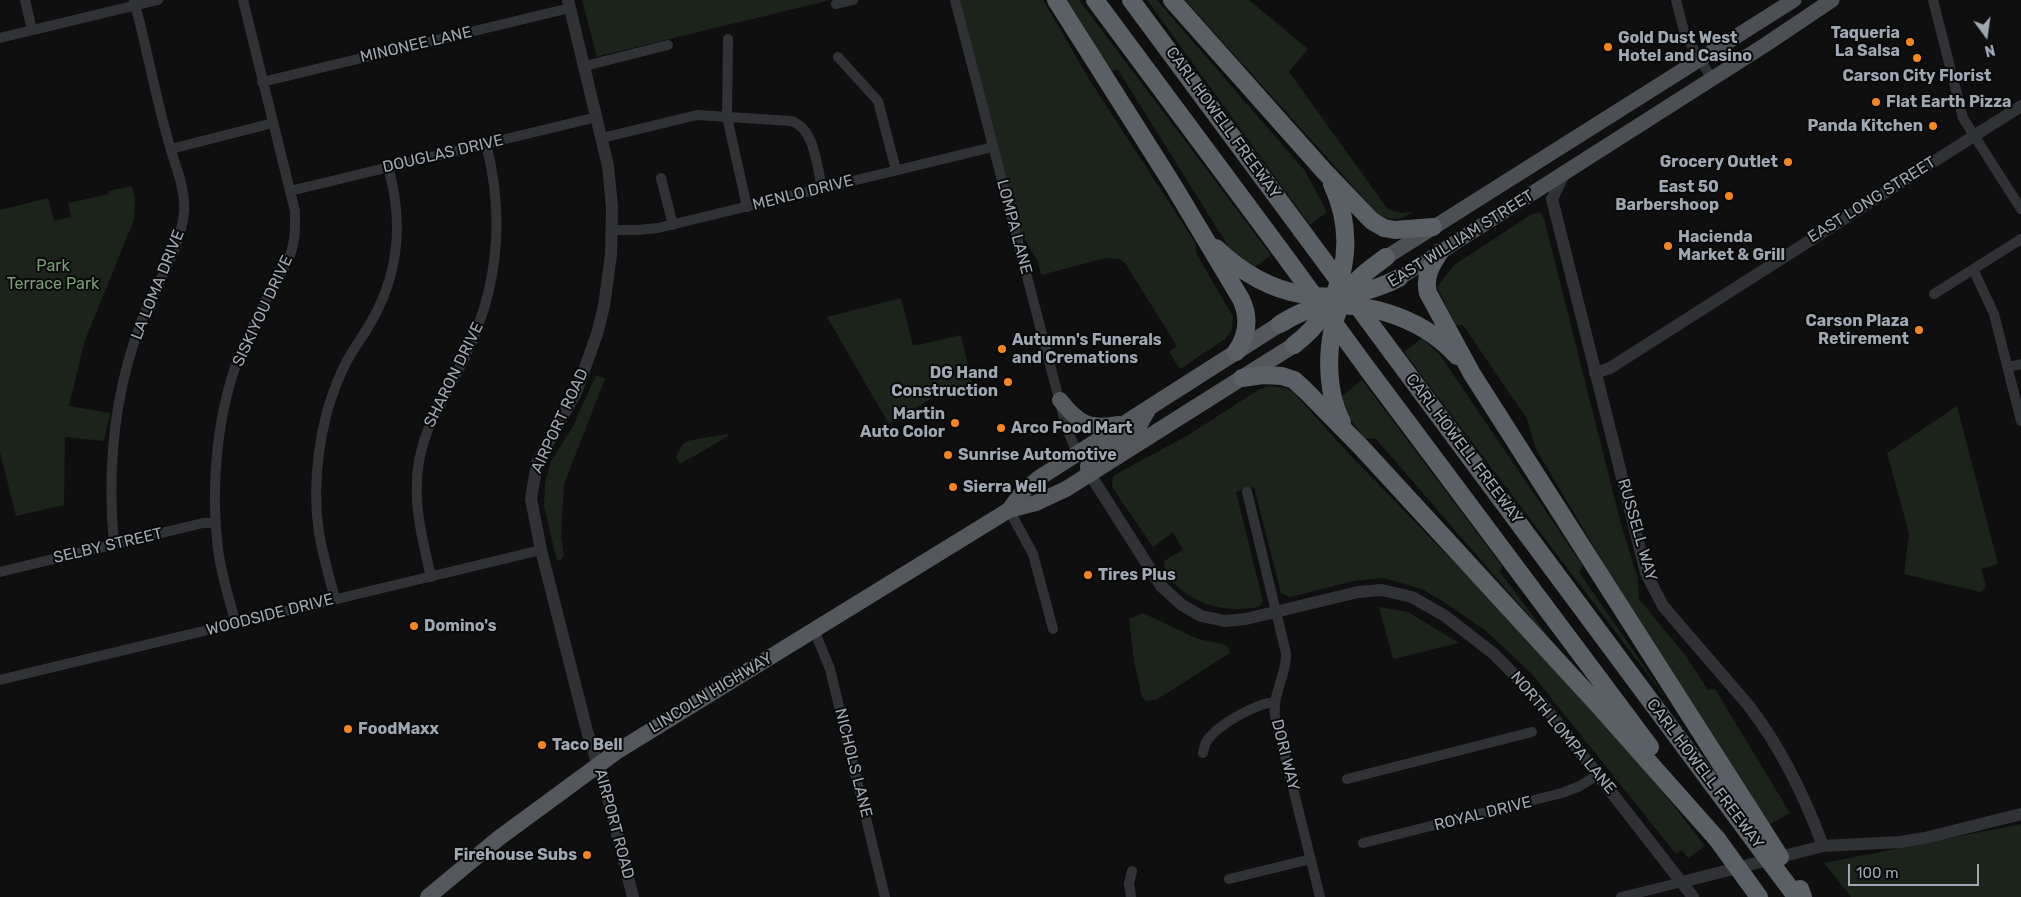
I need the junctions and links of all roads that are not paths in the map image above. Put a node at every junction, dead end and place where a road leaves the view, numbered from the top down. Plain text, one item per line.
1 (25, 0) edge
2 (158, 0) edge
3 (243, 0) edge
4 (853, 0) edge
5 (955, 0) edge
6 (1056, 0) edge
7 (1095, 0) edge
8 (1131, 0) edge
9 (1172, 0) edge
10 (1676, 0) edge
11 (1794, 0) edge
12 (1832, 0) edge
13 (1932, 0) edge
14 (135, 3) edge
15 (569, 4) edge
16 (836, 4) dead end
17 (32, 30) junction
18 (0, 38) edge
19 (728, 40) dead end
20 (668, 45) dead end
21 (838, 57) dead end
22 (1700, 60) junction
23 (584, 66) junction
24 (1712, 79) junction
25 (262, 82) junction
26 (2021, 106) edge
27 (597, 117) junction
28 (727, 117) junction
29 (273, 123) junction
30 (1975, 136) junction
31 (602, 138) junction
32 (486, 144) junction
33 (993, 147) junction
34 (171, 149) junction
35 (388, 167) junction
36 (896, 170) junction
37 (1324, 171) junction
38 (1566, 171) junction
39 (661, 178) dead end
40 (822, 188) junction
41 (290, 191) junction
42 (1527, 197) junction
43 (1552, 199) junction
44 (747, 206) junction
45 (2021, 209) edge
46 (673, 225) junction
47 (1433, 227) junction
48 (612, 230) junction
49 (1204, 236) junction
50 (2021, 239) edge
51 (1440, 252) junction
52 (1386, 257) joint
53 (1973, 269) junction
54 (1399, 278) joint
55 (1934, 294) dead end
56 (1337, 302) junction
57 (1280, 324) joint
58 (1294, 345) joint
59 (1236, 352) junction
60 (2021, 364) edge
61 (2008, 368) junction
62 (1595, 373) junction
63 (1472, 374) junction
64 (1242, 378) junction
65 (1060, 400) junction
66 (1150, 406) junction
67 (2021, 422) edge
68 (1124, 423) junction
69 (1362, 448) junction
70 (1077, 453) junction
71 (1089, 475) junction
72 (1247, 492) dead end
73 (1009, 510) junction
74 (216, 524) junction
75 (114, 544) junction
76 (541, 550) junction
77 (0, 572) edge
78 (431, 577) junction
79 (335, 600) junction
80 (1277, 613) junction
81 (236, 624) junction
82 (1053, 629) dead end
83 (814, 630) junction
84 (0, 680) edge
85 (1274, 702) junction
86 (1532, 732) dead end
87 (1203, 752) dead end
88 (598, 765) junction
89 (1599, 774) junction
90 (1347, 779) dead end
91 (2021, 814) edge
92 (1754, 829) junction
93 (1716, 839) junction
94 (1363, 844) dead end
95 (1823, 846) junction
96 (1311, 859) junction
97 (1132, 871) dead end
98 (1229, 879) dead end
99 (1682, 882) junction
100 (1798, 894) edge
101 (428, 897) edge
102 (633, 897) edge
103 (885, 897) edge
104 (1131, 897) edge
105 (1320, 897) edge
106 (1621, 897) edge
107 (1693, 897) edge
108 (1760, 897) edge

1 - 17 street
2 - 14 street
3 - 25 street, SISKIYOU DRIVE
4 - 16 street
5 - 33 street, LOMPA LANE
6 - 49 highway
7 - 93 highway, CARL HOWELL FREEWAY, bridge
8 - 92 highway, CARL HOWELL FREEWAY, bridge
9 - 37 highway
10 - 22 street
11 - 22 main road, EAST WILLIAM STREET
12 - 24 main road, EAST WILLIAM STREET
13 - 30 street
14 - 17 street
14 - 34 street, LA LOMA DRIVE
15 - 23 street, AIRPORT ROAD
15 - 25 street, MINONEE LANE
17 - 18 street
19 - 28 street
20 - 23 street
21 - 36 street
22 - 24 street
22 - 47 main road, EAST WILLIAM STREET
23 - 27 street, AIRPORT ROAD
24 - 38 main road, EAST WILLIAM STREET
25 - 29 street, SISKIYOU DRIVE
26 - 30 street, EAST LONG STREET
27 - 31 street, AIRPORT ROAD
27 - 32 street, DOUGLAS DRIVE
28 - 31 street
28 - 40 street
28 - 44 street
29 - 34 street
29 - 41 street, SISKIYOU DRIVE
30 - 45 street
30 - 62 street, EAST LONG STREET
31 - 48 street, AIRPORT ROAD
32 - 35 street, DOUGLAS DRIVE
32 - 78 street, SHARON DRIVE
33 - 36 street, MENLO DRIVE
33 - 65 street, LOMPA LANE
34 - 75 street, LA LOMA DRIVE
35 - 41 street, DOUGLAS DRIVE
35 - 79 street
36 - 40 street, MENLO DRIVE
37 - 47 highway
37 - 56 highway
38 - 42 main road, EAST WILLIAM STREET
38 - 43 street
39 - 46 street
40 - 44 street, MENLO DRIVE
41 - 74 street, SISKIYOU DRIVE
42 - 43 street
42 - 51 main road, EAST WILLIAM STREET
43 - 62 street, RUSSELL WAY
44 - 46 street, MENLO DRIVE
46 - 48 street, MENLO DRIVE
47 - 52 main road, EAST WILLIAM STREET
48 - 76 street, AIRPORT ROAD
49 - 56 highway
49 - 59 highway
50 - 53 street
51 - 54 main road, EAST WILLIAM STREET
51 - 63 highway
52 - 56 highway
53 - 55 street
53 - 61 street
54 - 56 highway
56 - 57 highway
56 - 58 highway
56 - 63 highway
56 - 69 highway
57 - 59 highway
58 - 64 highway
59 - 66 highway
60 - 61 street
61 - 67 street
62 - 95 street, RUSSELL WAY
63 - 92 highway
64 - 69 highway
64 - 71 highway
65 - 68 highway
65 - 70 street, LOMPA LANE
66 - 68 highway
66 - 71 highway
68 - 70 highway
69 - 93 highway
70 - 71 street, NORTH LOMPA LANE
70 - 73 highway, LINCOLN HIGHWAY
71 - 73 highway, LINCOLN HIGHWAY
71 - 80 street, NORTH LOMPA LANE
72 - 80 street, DORI WAY
73 - 82 street
73 - 83 highway, LINCOLN HIGHWAY
74 - 75 street, SELBY STREET
74 - 81 street, SISKIYOU DRIVE
75 - 77 street, SELBY STREET
76 - 78 street, WOODSIDE DRIVE
76 - 88 street, AIRPORT ROAD
78 - 79 street, WOODSIDE DRIVE
79 - 81 street, WOODSIDE DRIVE
80 - 85 street, DORI WAY
80 - 89 street, NORTH LOMPA LANE
81 - 84 street, WOODSIDE DRIVE
83 - 88 highway, LINCOLN HIGHWAY
83 - 103 street, NICHOLS LANE
85 - 87 street
85 - 96 street, DORI WAY
86 - 90 street
88 - 101 highway, LINCOLN HIGHWAY
88 - 102 street, AIRPORT ROAD
89 - 94 street, ROYAL DRIVE
89 - 99 street, NORTH LOMPA LANE
91 - 95 street
92 - 100 highway, bridge
93 - 108 highway, CARL HOWELL FREEWAY, bridge
95 - 99 street
96 - 98 street
96 - 105 street, DORI WAY
97 - 104 street
99 - 106 street
99 - 107 street, NORTH LOMPA LANE

